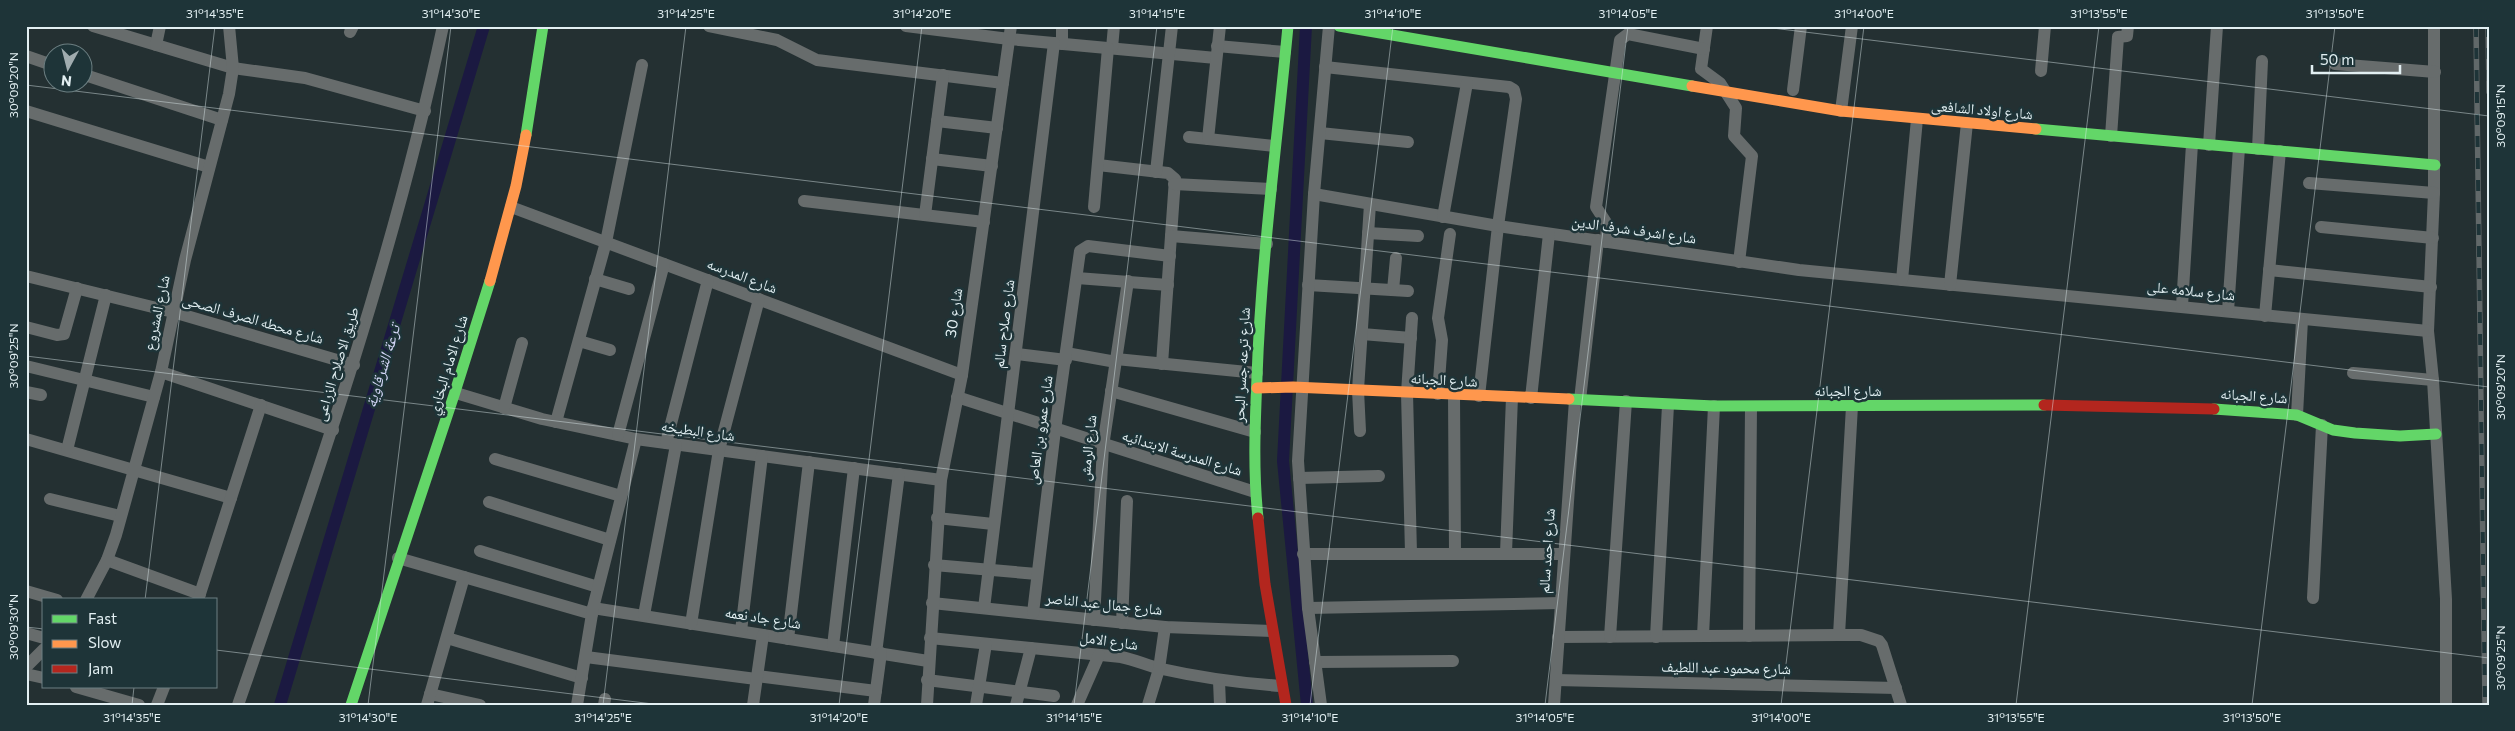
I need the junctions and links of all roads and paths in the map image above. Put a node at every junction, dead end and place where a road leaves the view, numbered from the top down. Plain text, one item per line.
1 (93, 26) edge
2 (160, 26) edge
3 (229, 26) edge
4 (443, 26) edge
5 (543, 26) edge
6 (709, 26) edge
7 (906, 26) edge
8 (1011, 26) edge
9 (1062, 26) edge
10 (1114, 26) edge
11 (1172, 26) edge
12 (1220, 26) edge
13 (1288, 26) edge
14 (1329, 26) edge
15 (1340, 26) edge
16 (1707, 26) edge
17 (1801, 26) edge
18 (1852, 26) edge
19 (2045, 26) edge
20 (2128, 26) edge
21 (2217, 26) edge
22 (2434, 26) edge
23 (117, 30) edge
24 (1009, 39) junction
25 (1058, 44) junction
26 (156, 45) junction
27 (1110, 48) junction
28 (1704, 48) junction
29 (1217, 52) junction
30 (1285, 52) junction
31 (1169, 53) junction
32 (26, 56) edge
33 (2262, 61) dead end
34 (42, 62) edge
35 (2335, 64) dead end
36 (642, 65) dead end
37 (1325, 67) junction
38 (233, 68) junction
39 (2041, 71) dead end
40 (2434, 72) junction
41 (1614, 73) junction
42 (943, 75) junction
43 (92, 77) edge
44 (1002, 83) junction
45 (1467, 83) junction
46 (1793, 90) dead end
47 (1725, 93) junction
48 (26, 111) edge
49 (425, 111) junction
50 (1841, 111) junction
51 (1917, 119) junction
52 (222, 120) junction
53 (937, 121) junction
54 (1967, 123) junction
55 (997, 128) junction
56 (1320, 133) junction
57 (2111, 136) junction
58 (1189, 137) dead end
59 (1208, 139) junction
60 (1408, 142) dead end
61 (2192, 144) junction
62 (2209, 145) junction
63 (1275, 146) junction
64 (2239, 148) junction
65 (2258, 149) junction
66 (2280, 151) junction
67 (932, 159) junction
68 (1098, 164) junction
69 (2435, 165) junction
70 (992, 166) junction
71 (210, 167) junction
72 (1156, 172) junction
73 (1174, 182) junction
74 (2310, 183) dead end
75 (1272, 189) junction
76 (2434, 193) junction
77 (1314, 194) junction
78 (804, 201) dead end
79 (1370, 204) junction
80 (511, 207) junction
81 (1094, 207) dead end
82 (925, 215) junction
83 (1443, 217) junction
84 (984, 222) junction
85 (1498, 226) junction
86 (2321, 227) dead end
87 (1368, 232) junction
88 (1450, 234) dead end
89 (1549, 234) junction
90 (1171, 236) junction
91 (1418, 236) dead end
92 (2433, 238) junction
93 (1602, 241) junction
94 (606, 242) junction
95 (1267, 244) junction
96 (1170, 256) junction
97 (1396, 258) dead end
98 (1739, 262) junction
99 (664, 264) junction
100 (2269, 270) junction
101 (26, 276) edge
102 (1077, 278) junction
103 (595, 279) junction
104 (708, 280) junction
105 (1902, 280) junction
106 (1128, 281) junction
107 (1168, 285) junction
108 (1308, 285) junction
109 (1950, 285) junction
110 (2430, 287) junction
111 (77, 288) junction
112 (1365, 288) junction
113 (629, 289) dead end
114 (1394, 290) junction
115 (1408, 291) dead end
116 (106, 295) junction
117 (759, 299) junction
118 (2182, 306) junction
119 (2228, 311) junction
120 (172, 312) junction
121 (2265, 316) junction
122 (1412, 318) dead end
123 (2302, 320) junction
124 (26, 327) edge
125 (2428, 331) junction
126 (1362, 334) junction
127 (1410, 338) junction
128 (579, 341) junction
129 (522, 343) dead end
130 (610, 350) dead end
131 (1016, 354) junction
132 (1066, 356) junction
133 (1116, 361) junction
134 (1162, 364) junction
135 (354, 365) junction
136 (26, 366) edge
137 (161, 372) junction
138 (1257, 373) junction
139 (2353, 373) dead end
140 (962, 375) junction
141 (84, 380) junction
142 (2433, 380) junction
143 (1297, 387) junction
144 (1256, 388) junction
145 (1358, 390) junction
146 (1112, 391) junction
147 (26, 392) edge
148 (456, 393) junction
149 (1408, 393) junction
150 (1438, 394) junction
151 (41, 395) dead end
152 (1454, 395) junction
153 (1479, 396) junction
154 (154, 397) junction
155 (1512, 397) junction
156 (957, 398) junction
157 (1531, 398) junction
158 (1577, 400) junction
159 (1626, 402) junction
160 (261, 405) junction
161 (1668, 405) junction
162 (1714, 406) junction
163 (1852, 406) junction
164 (1751, 407) junction
165 (504, 408) junction
166 (1008, 415) junction
167 (2297, 415) junction
168 (556, 422) junction
169 (2322, 426) junction
170 (333, 430) junction
171 (1055, 430) junction
172 (1360, 431) dead end
173 (1255, 432) junction
174 (2436, 434) junction
175 (618, 435) junction
176 (26, 439) edge
177 (636, 439) junction
178 (671, 444) junction
179 (1103, 446) junction
180 (67, 450) junction
181 (719, 450) junction
182 (762, 456) junction
183 (496, 459) dead end
184 (809, 462) junction
185 (854, 468) junction
186 (134, 469) junction
187 (898, 474) junction
188 (1379, 476) dead end
189 (1299, 478) junction
190 (941, 480) junction
191 (1255, 492) junction
192 (621, 496) junction
193 (231, 498) junction
194 (50, 499) dead end
195 (1127, 501) dead end
196 (489, 502) dead end
197 (120, 516) junction
198 (937, 518) junction
199 (993, 524) junction
200 (610, 540) junction
201 (480, 551) dead end
202 (1411, 553) junction
203 (1455, 553) junction
204 (1506, 553) junction
205 (1303, 554) junction
206 (1562, 554) junction
207 (398, 558) junction
208 (107, 560) junction
209 (934, 565) junction
210 (988, 570) junction
211 (1038, 574) junction
212 (464, 577) junction
213 (598, 587) junction
214 (26, 591) edge
215 (199, 597) edge
216 (50, 598) edge
217 (87, 598) edge
218 (2313, 598) dead end
219 (1560, 602) junction
220 (932, 603) junction
221 (984, 608) junction
222 (1308, 608) junction
223 (592, 611) junction
224 (1033, 613) junction
225 (644, 615) junction
226 (1094, 620) junction
227 (1122, 623) junction
228 (692, 624) junction
229 (1165, 628) junction
230 (741, 631) junction
231 (1272, 631) junction
232 (26, 633) edge
233 (763, 635) junction
234 (1840, 635) junction
235 (1704, 636) junction
236 (1750, 636) junction
237 (42, 637) edge
238 (1610, 637) junction
239 (1656, 637) junction
240 (447, 638) junction
241 (930, 638) junction
242 (1558, 638) junction
243 (788, 639) junction
244 (986, 644) junction
245 (833, 646) junction
246 (1031, 648) junction
247 (42, 650) edge
248 (879, 653) junction
249 (1099, 655) junction
250 (586, 657) junction
251 (928, 661) junction
252 (1453, 661) dead end
253 (1315, 662) junction
254 (26, 666) edge
255 (1159, 669) junction
256 (26, 674) edge
257 (42, 678) edge
258 (582, 678) junction
259 (757, 678) junction
260 (927, 680) junction
261 (1556, 680) junction
262 (1219, 681) junction
263 (979, 686) junction
264 (1281, 686) junction
265 (80, 688) edge
266 (164, 688) edge
267 (1896, 688) junction
268 (876, 691) junction
269 (1020, 692) junction
270 (1054, 696) dead end
271 (428, 700) edge
272 (140, 705) edge
273 (157, 705) edge
274 (238, 705) edge
275 (351, 705) edge
276 (480, 705) edge
277 (577, 705) edge
278 (753, 705) edge
279 (874, 705) edge
280 (926, 705) edge
281 (976, 705) edge
282 (1016, 705) edge
283 (1077, 705) edge
284 (1148, 705) edge
285 (1220, 705) edge
286 (1286, 705) edge
287 (1321, 705) edge
288 (1554, 705) edge
289 (1901, 705) edge
290 (2446, 705) edge

1 - 23 street
2 - 26 street
3 - 38 street, شارع المشروع
4 - 49 street, طريق الاصلاح الزراعى
5 - 80 street, شارع الامام البخاري
6 - 42 street
7 - 24 street
8 - 24 street, شارع 30
9 - 25 street, شارع صلاح سالم
10 - 27 street
11 - 31 street
12 - 29 street
13 - 30 street, شارع ترعه جسر البحر
14 - 37 street
15 - 41 street, شارع اولاد الشافعى
16 - 28 street
17 - 46 street
18 - 50 street
19 - 39 street
20 - 57 street
21 - 62 street
22 - 40 street
23 - 26 street
24 - 25 street
24 - 44 street, شارع 30
25 - 27 street
25 - 131 street, شارع صلاح سالم
26 - 38 street
27 - 31 street
27 - 68 street
28 - 41 street, شارع احمد سالم
28 - 47 street
29 - 30 street
29 - 31 street
29 - 59 street
30 - 63 street, شارع ترعه جسر البحر
31 - 72 street
32 - 34 street
33 - 65 street
35 - 40 street
36 - 94 street
37 - 45 street
37 - 56 street
38 - 49 street
38 - 52 street, شارع المشروع
40 - 69 street
41 - 47 street, شارع اولاد الشافعى
41 - 93 street, شارع احمد سالم
42 - 44 street
42 - 53 street
43 - 52 street
44 - 55 street, شارع 30
45 - 83 street
45 - 85 street
47 - 50 street, شارع اولاد الشافعى
47 - 98 street
48 - 71 street
49 - 135 street, طريق الاصلاح الزراعى
50 - 51 street, شارع اولاد الشافعى
51 - 54 street, شارع اولاد الشافعى
51 - 105 street
52 - 71 street, شارع المشروع
53 - 55 street
53 - 67 street
54 - 57 street, شارع اولاد الشافعى
54 - 109 street
55 - 70 street, شارع 30
56 - 60 street
56 - 77 street
57 - 61 street, شارع اولاد الشافعى
58 - 59 street
59 - 63 street
61 - 62 street, شارع اولاد الشافعى
61 - 118 street
62 - 64 street, شارع اولاد الشافعى
63 - 75 street, شارع ترعه جسر البحر
64 - 65 street, شارع اولاد الشافعى
64 - 119 street
65 - 66 street, شارع اولاد الشافعى
66 - 69 street, شارع اولاد الشافعى
66 - 100 street
67 - 70 street
67 - 82 street
68 - 72 street
68 - 81 street
69 - 76 street
70 - 84 street, شارع 30
71 - 120 street, شارع المشروع
72 - 73 street
73 - 75 street
73 - 90 street
74 - 76 street
75 - 95 street, شارع ترعه جسر البحر
76 - 92 street
77 - 79 street, شارع اشرف شرف الدين
77 - 108 street
78 - 82 street
79 - 83 street, شارع اشرف شرف الدين
79 - 87 street
80 - 94 street, شارع المدرسه
80 - 148 street, شارع الامام البخاري
82 - 84 street
83 - 85 street, شارع اشرف شرف الدين
84 - 140 street, شارع 30
85 - 89 street, شارع اشرف شرف الدين
85 - 153 street
86 - 92 street
87 - 91 street
87 - 112 street
88 - 150 street
89 - 93 street, شارع اشرف شرف الدين
89 - 157 street
90 - 95 street
90 - 96 street
92 - 110 street
93 - 98 street, شارع اشرف شرف الدين
93 - 158 street, شارع احمد سالم
94 - 99 street, شارع المدرسه
94 - 103 street
95 - 138 street, شارع ترعه جسر البحر
96 - 102 street, شارع عمرو بن العاص
96 - 107 street
97 - 114 street
98 - 105 street, شارع اشرف شرف الدين
99 - 104 street, شارع المدرسه
99 - 175 street
100 - 110 street
100 - 121 street
101 - 111 street, شارع محطه الصرف الصحى
102 - 106 street
102 - 132 street, شارع عمرو بن العاص
103 - 113 street
103 - 128 street
104 - 117 street, شارع المدرسه
104 - 178 street
105 - 109 street, شارع اشرف شرف الدين
106 - 107 street
106 - 133 street, شارع الرمش
107 - 134 street
108 - 112 street
108 - 143 street
109 - 118 street, شارع سلامه على
110 - 125 street
111 - 116 street, شارع محطه الصرف الصحى
111 - 124 street
112 - 114 street
112 - 126 street
114 - 115 street
116 - 120 street, شارع محطه الصرف الصحى
116 - 141 street
117 - 140 street, شارع المدرسه
117 - 181 street
118 - 119 street, شارع سلامه على
119 - 121 street, شارع سلامه على
120 - 135 street, شارع محطه الصرف الصحى
120 - 137 street, شارع المشروع
121 - 123 street, شارع سلامه على
122 - 127 street
123 - 125 street, شارع سلامه على
123 - 167 street
125 - 142 street
126 - 127 street
126 - 145 street
127 - 149 street
128 - 130 street
128 - 168 street
129 - 165 street
131 - 132 street
131 - 166 street, شارع صلاح سالم
132 - 133 street
132 - 171 street, شارع عمرو بن العاص
133 - 134 street
133 - 146 street, شارع الرمش
134 - 138 street
135 - 170 street, طريق الاصلاح الزراعى
136 - 141 street
137 - 154 street, شارع المشروع
137 - 160 street
138 - 144 street, شارع ترعه جسر البحر
139 - 142 street
140 - 156 street, شارع 30
141 - 154 street
141 - 180 street
142 - 174 street
143 - 144 street, شارع الجبانه
143 - 145 street, شارع الجبانه
143 - 189 street
144 - 173 street, شارع ترعه جسر البحر
145 - 149 street, شارع الجبانه
145 - 172 street
146 - 173 street
146 - 179 street, شارع الرمش
147 - 151 street
148 - 165 street, شارع البطيخه
148 - 207 street, شارع الامام البخاري
149 - 150 street, شارع الجبانه
149 - 202 street
150 - 152 street, شارع الجبانه
152 - 153 street, شارع الجبانه
152 - 203 street
153 - 155 street, شارع الجبانه
154 - 186 street, شارع المشروع
155 - 157 street, شارع الجبانه
155 - 204 street
156 - 166 street, شارع المدرسة الابتدائيه
156 - 190 street, شارع 30
157 - 158 street, شارع الجبانه
158 - 159 street, شارع الجبانه
158 - 206 street, شارع احمد سالم
159 - 161 street, شارع الجبانه
159 - 238 street
160 - 170 street
160 - 193 street
161 - 162 street, شارع الجبانه
161 - 239 street
162 - 164 street, شارع الجبانه
162 - 235 street
163 - 164 street, شارع الجبانه
163 - 167 street, شارع الجبانه
163 - 234 street
164 - 236 street
165 - 168 street, شارع البطيخه
166 - 171 street, شارع المدرسة الابتدائيه
166 - 199 street, شارع صلاح سالم
167 - 169 street, شارع الجبانه
168 - 175 street, شارع البطيخه
169 - 174 street, شارع الجبانه
169 - 218 street
170 - 274 street, طريق الاصلاح الزراعى
171 - 179 street, شارع المدرسة الابتدائيه
171 - 211 street, شارع عمرو بن العاص
173 - 191 street, شارع ترعه جسر البحر
174 - 290 street
175 - 177 street, شارع البطيخه
176 - 180 street
177 - 178 street, شارع البطيخه
177 - 192 street
178 - 181 street, شارع البطيخه
178 - 225 street
179 - 191 street, شارع المدرسة الابتدائيه
179 - 226 street, شارع الرمش
180 - 186 street
181 - 182 street, شارع البطيخه
181 - 228 street
182 - 184 street, شارع البطيخه
182 - 230 street
183 - 192 street
184 - 185 street, شارع البطيخه
184 - 243 street
185 - 187 street, شارع البطيخه
185 - 245 street
186 - 193 street
186 - 197 street, شارع المشروع
187 - 190 street, شارع البطيخه
187 - 248 street
188 - 189 street
189 - 205 street
190 - 198 street, شارع 30
191 - 231 street, شارع ترعه جسر البحر
192 - 200 street
193 - 215 street
194 - 197 street
195 - 227 street
196 - 200 street
197 - 208 street, شارع المشروع
198 - 199 street
198 - 209 street, شارع 30
199 - 210 street, شارع صلاح سالم
200 - 213 street
201 - 213 street
202 - 203 street
202 - 205 street
203 - 204 street
204 - 206 street
205 - 222 street
206 - 219 street, شارع احمد سالم
207 - 212 street, شارع جاد نعمه
207 - 275 street, شارع الامام البخاري
208 - 215 street
208 - 217 street, شارع المشروع
209 - 210 street
209 - 220 street, شارع 30
210 - 211 street
210 - 221 street, شارع صلاح سالم
211 - 224 street, شارع عمرو بن العاص
212 - 223 street, شارع جاد نعمه
212 - 240 street
213 - 223 street
214 - 216 street
219 - 222 street
219 - 242 street, شارع احمد سالم
220 - 221 street, شارع جمال عبد الناصر
220 - 241 street, شارع 30
221 - 224 street, شارع جمال عبد الناصر
222 - 253 street
223 - 225 street, شارع جاد نعمه
223 - 250 street
224 - 226 street, شارع جمال عبد الناصر
225 - 228 street, شارع جاد نعمه
226 - 227 street, شارع جمال عبد الناصر
227 - 229 street, شارع جمال عبد الناصر
228 - 230 street, شارع جاد نعمه
229 - 231 street, شارع جمال عبد الناصر
229 - 255 street
230 - 233 street, شارع جاد نعمه
231 - 264 street, شارع ترعه جسر البحر
232 - 237 street
233 - 243 street, شارع جاد نعمه
233 - 259 street
234 - 236 street
234 - 267 street
235 - 236 street
235 - 239 street
238 - 239 street
238 - 242 street
240 - 258 street
240 - 271 street
241 - 244 street, شارع الامل
241 - 251 street, شارع 30
242 - 261 street, شارع احمد سالم
243 - 245 street, شارع جاد نعمه
244 - 246 street, شارع الامل
244 - 263 street
245 - 248 street, شارع جاد نعمه
246 - 249 street, شارع الامل
246 - 269 street
247 - 254 street
248 - 251 street, شارع جاد نعمه
248 - 268 street
249 - 255 street, شارع الامل
249 - 283 street
250 - 258 street
250 - 259 street
251 - 260 street, شارع 30
252 - 253 street
253 - 287 street
255 - 262 street, شارع الامل
255 - 284 street
256 - 257 street
258 - 277 street
259 - 268 street
259 - 278 street
260 - 263 street
260 - 280 street, شارع 30
261 - 267 street, شارع محمود عبد اللطيف
261 - 288 street, شارع احمد سالم
262 - 264 street, شارع الامل
262 - 285 street
263 - 269 street
263 - 281 street
264 - 286 street, شارع ترعه جسر البحر
265 - 272 street
266 - 273 street
267 - 289 street
268 - 279 street
269 - 270 street
269 - 282 street
271 - 276 street

